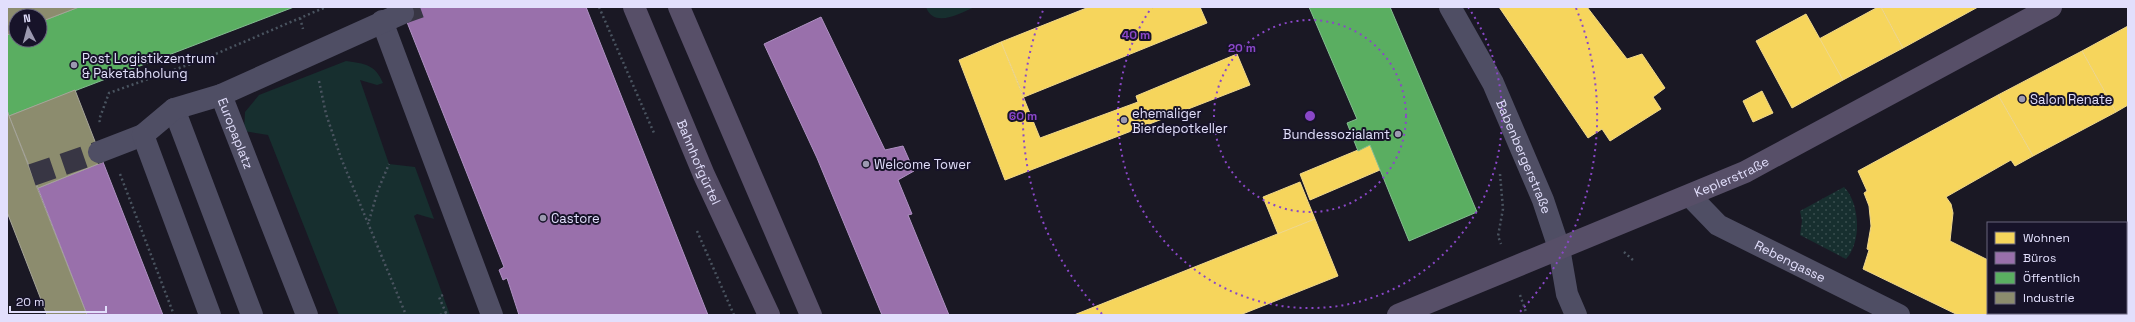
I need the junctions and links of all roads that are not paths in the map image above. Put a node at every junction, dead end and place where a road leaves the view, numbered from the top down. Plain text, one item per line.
1 (634, 7) edge
2 (679, 7) edge
3 (1450, 7) edge
4 (2051, 7) edge
5 (403, 13) tunnel mouth
6 (382, 21) junction
7 (221, 95) junction
8 (174, 110) junction
9 (143, 135) junction
10 (99, 152) tunnel mouth
11 (1690, 196) junction
12 (1559, 248) junction
13 (210, 315) edge
14 (252, 315) edge
15 (307, 315) edge
16 (492, 315) edge
17 (769, 315) edge
18 (811, 315) edge
19 (1398, 315) edge
20 (1576, 315) edge
21 (1899, 315) edge

1 - 17 main road, Bahnhofgürtel
2 - 18 main road
3 - 12 street, Babenbergerstraße
4 - 11 main road, Keplerstraße
5 - 6 street, Europaplatz
6 - 7 street, Europaplatz
6 - 16 street
7 - 8 street
7 - 15 street, Europaplatz
8 - 9 street
8 - 14 street
9 - 10 street
9 - 13 street
11 - 12 main road, Keplerstraße
11 - 21 street, Rebengasse
12 - 19 main road, Keplerstraße
12 - 20 street, Babenbergerstraße

